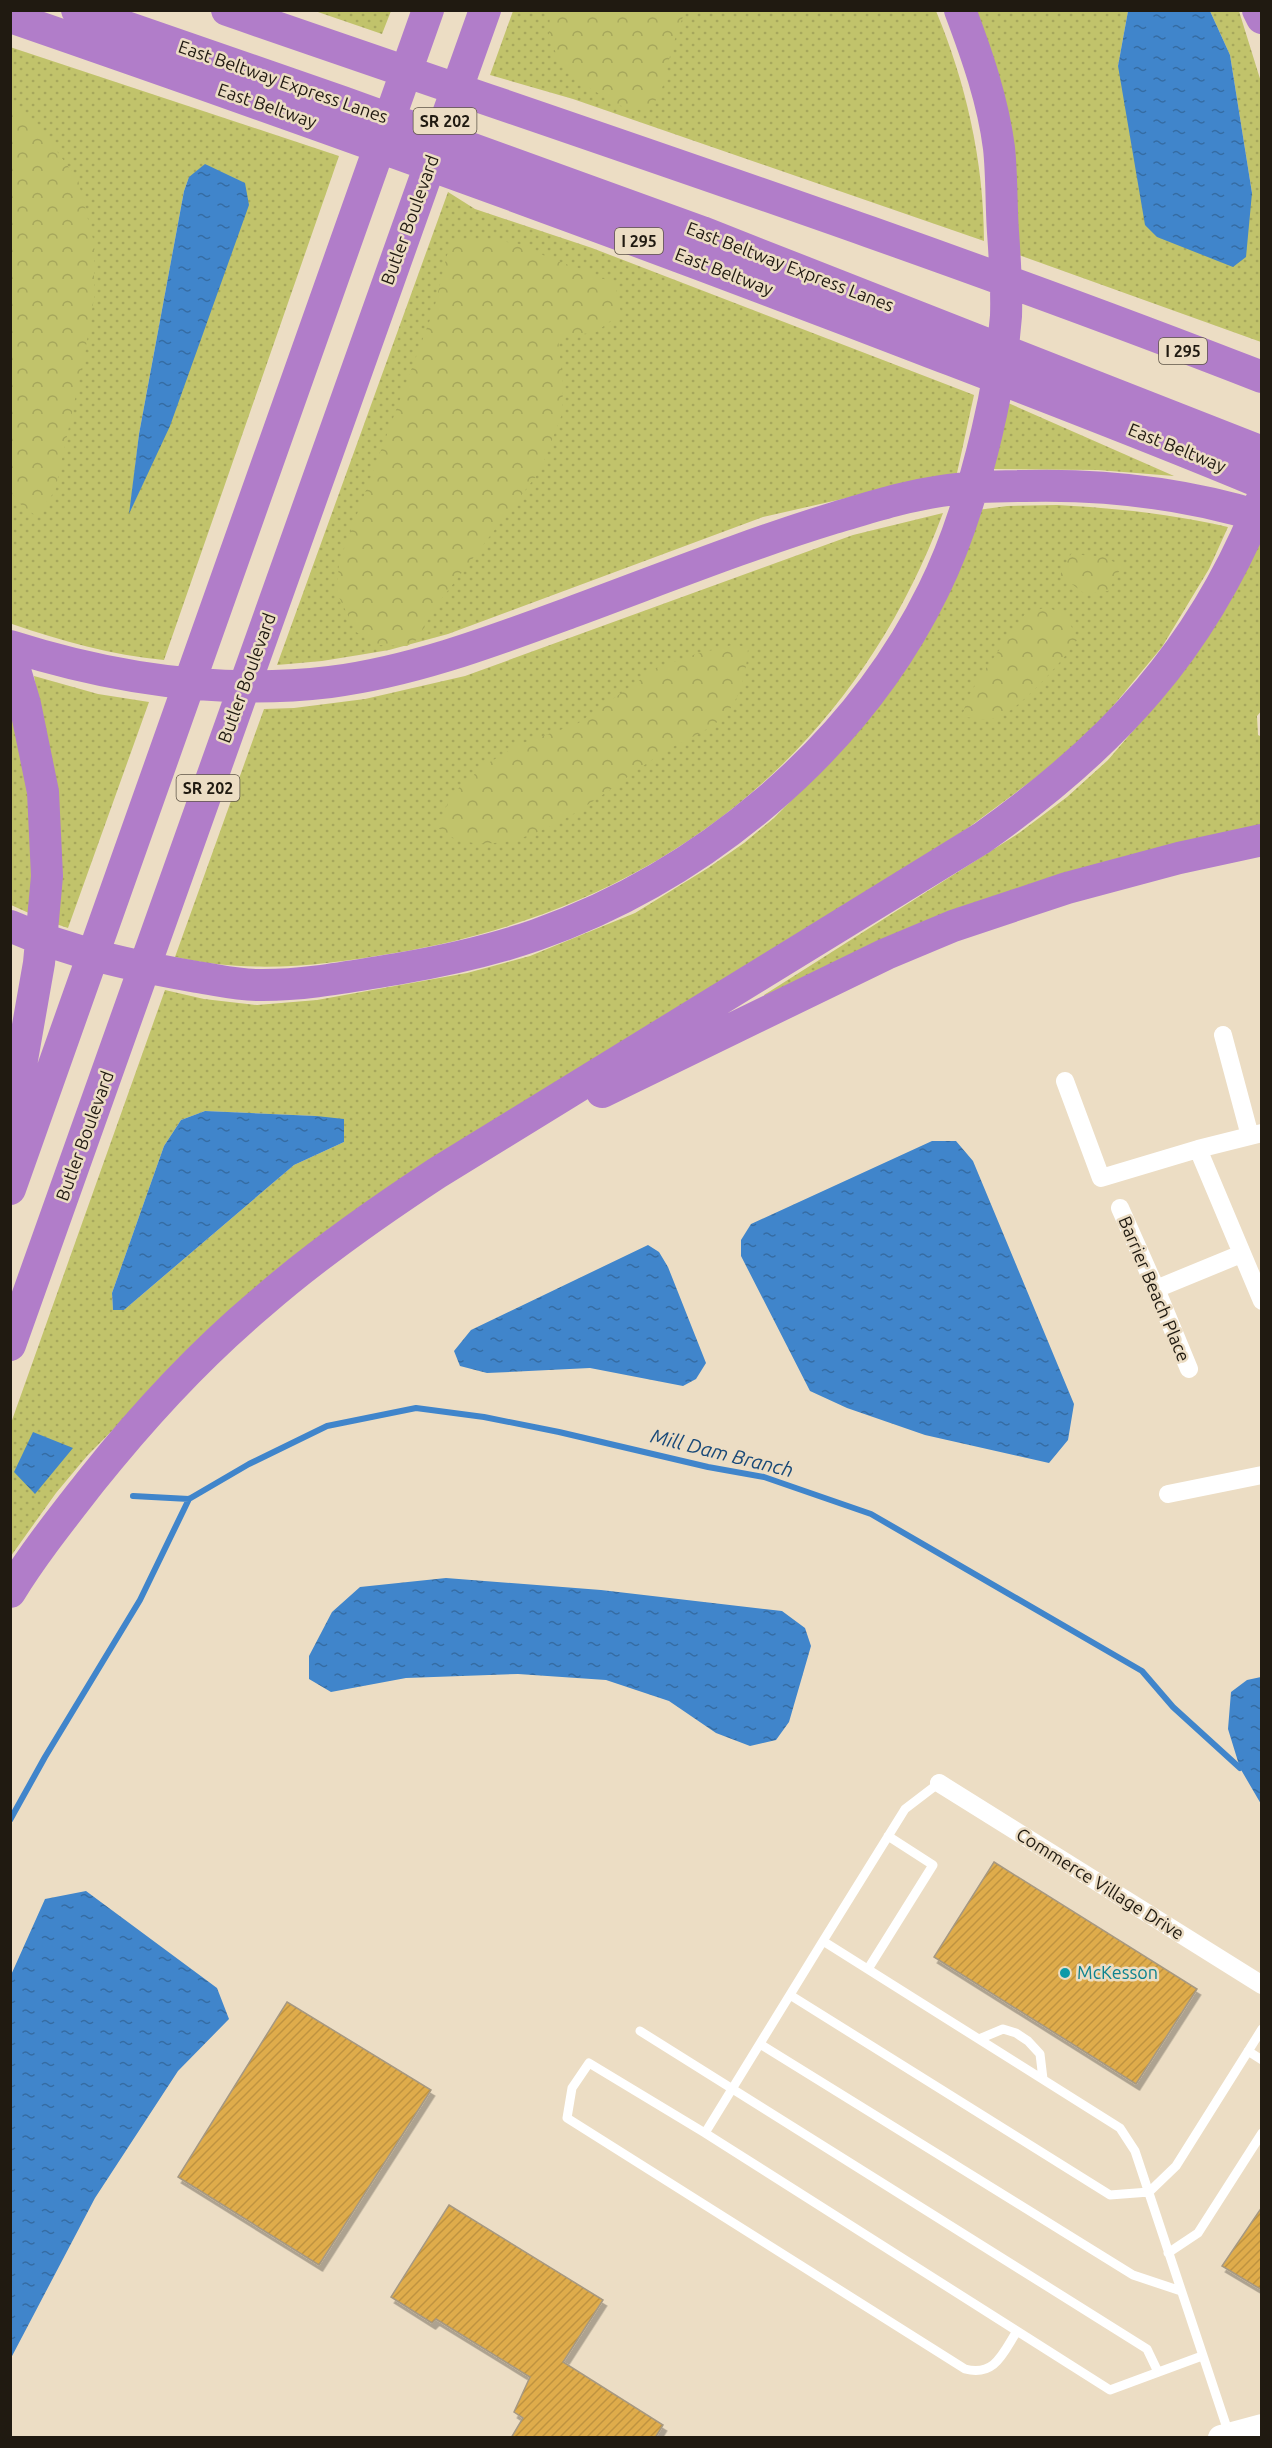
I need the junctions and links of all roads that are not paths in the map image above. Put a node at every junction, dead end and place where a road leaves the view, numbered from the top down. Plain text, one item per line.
1 (77, 10) edge
2 (227, 10) edge
3 (428, 10) edge
4 (485, 10) edge
5 (960, 10) edge
6 (1258, 10) edge
7 (10, 17) edge
8 (1262, 18) edge
9 (1104, 315) junction
10 (1262, 377) edge
11 (1262, 386) edge
12 (1262, 452) edge
13 (1262, 483) edge
14 (1262, 499) edge
15 (1253, 529) edge
16 (10, 646) edge
17 (10, 653) edge
18 (1262, 840) edge
19 (10, 926) edge
20 (1223, 1035) dead end
21 (1065, 1081) dead end
22 (10, 1128) edge
23 (1256, 1135) edge
24 (1198, 1149) junction
25 (437, 1173) junction
26 (10, 1189) edge
27 (1120, 1208) dead end
28 (1241, 1254) junction
29 (1156, 1289) junction
30 (1262, 1301) edge
31 (10, 1345) edge
32 (1189, 1369) dead end
33 (1262, 1475) edge
34 (1168, 1494) dead end
35 (10, 1592) edge
36 (939, 1783) joint
37 (888, 1836) junction
38 (824, 1941) junction
39 (868, 1969) junction
40 (1262, 1985) edge
41 (790, 1995) junction
42 (1262, 2029) edge
43 (640, 2031) dead end
44 (979, 2038) junction
45 (760, 2044) junction
46 (1248, 2051) junction
47 (1262, 2060) edge
48 (1043, 2079) junction
49 (732, 2088) junction
50 (705, 2133) junction
51 (1262, 2133) edge
52 (1149, 2192) junction
53 (1168, 2253) junction
54 (1181, 2292) junction
55 (1017, 2331) junction
56 (1202, 2356) junction
57 (1158, 2372) junction
58 (1262, 2427) edge
59 (1225, 2436) edge

1 - 12 highway, East Beltway Express Lanes / I 295
2 - 9 highway, I 295
3 - 26 highway, SR 202
4 - 31 highway, Butler Boulevard / SR 202
5 - 19 highway
6 - 8 highway
7 - 13 highway, East Beltway / I 295
9 - 10 highway, I 295
9 - 11 highway, I 295
14 - 15 highway
15 - 16 highway
15 - 25 highway
17 - 22 highway
18 - 25 highway
20 - 23 street
21 - 24 street
23 - 24 street
24 - 28 street
25 - 35 highway
27 - 29 street, Barrier Beach Place
28 - 29 street
28 - 30 street
29 - 32 street, Barrier Beach Place
33 - 34 street
36 - 37 lane
36 - 40 street, Commerce Village Drive
37 - 38 lane
37 - 39 lane
38 - 39 lane
38 - 41 lane
39 - 44 lane
41 - 45 lane
41 - 52 lane
42 - 46 lane
43 - 49 lane
44 - 48 lane
44 - 48 lane
45 - 49 lane
45 - 54 lane
46 - 47 lane
46 - 52 lane
48 - 52 lane
49 - 50 lane
49 - 57 lane
50 - 55 lane
50 - 55 lane
51 - 53 lane
52 - 53 lane
53 - 54 lane
54 - 56 lane
55 - 57 lane
56 - 57 lane
56 - 59 lane
58 - 59 main road

